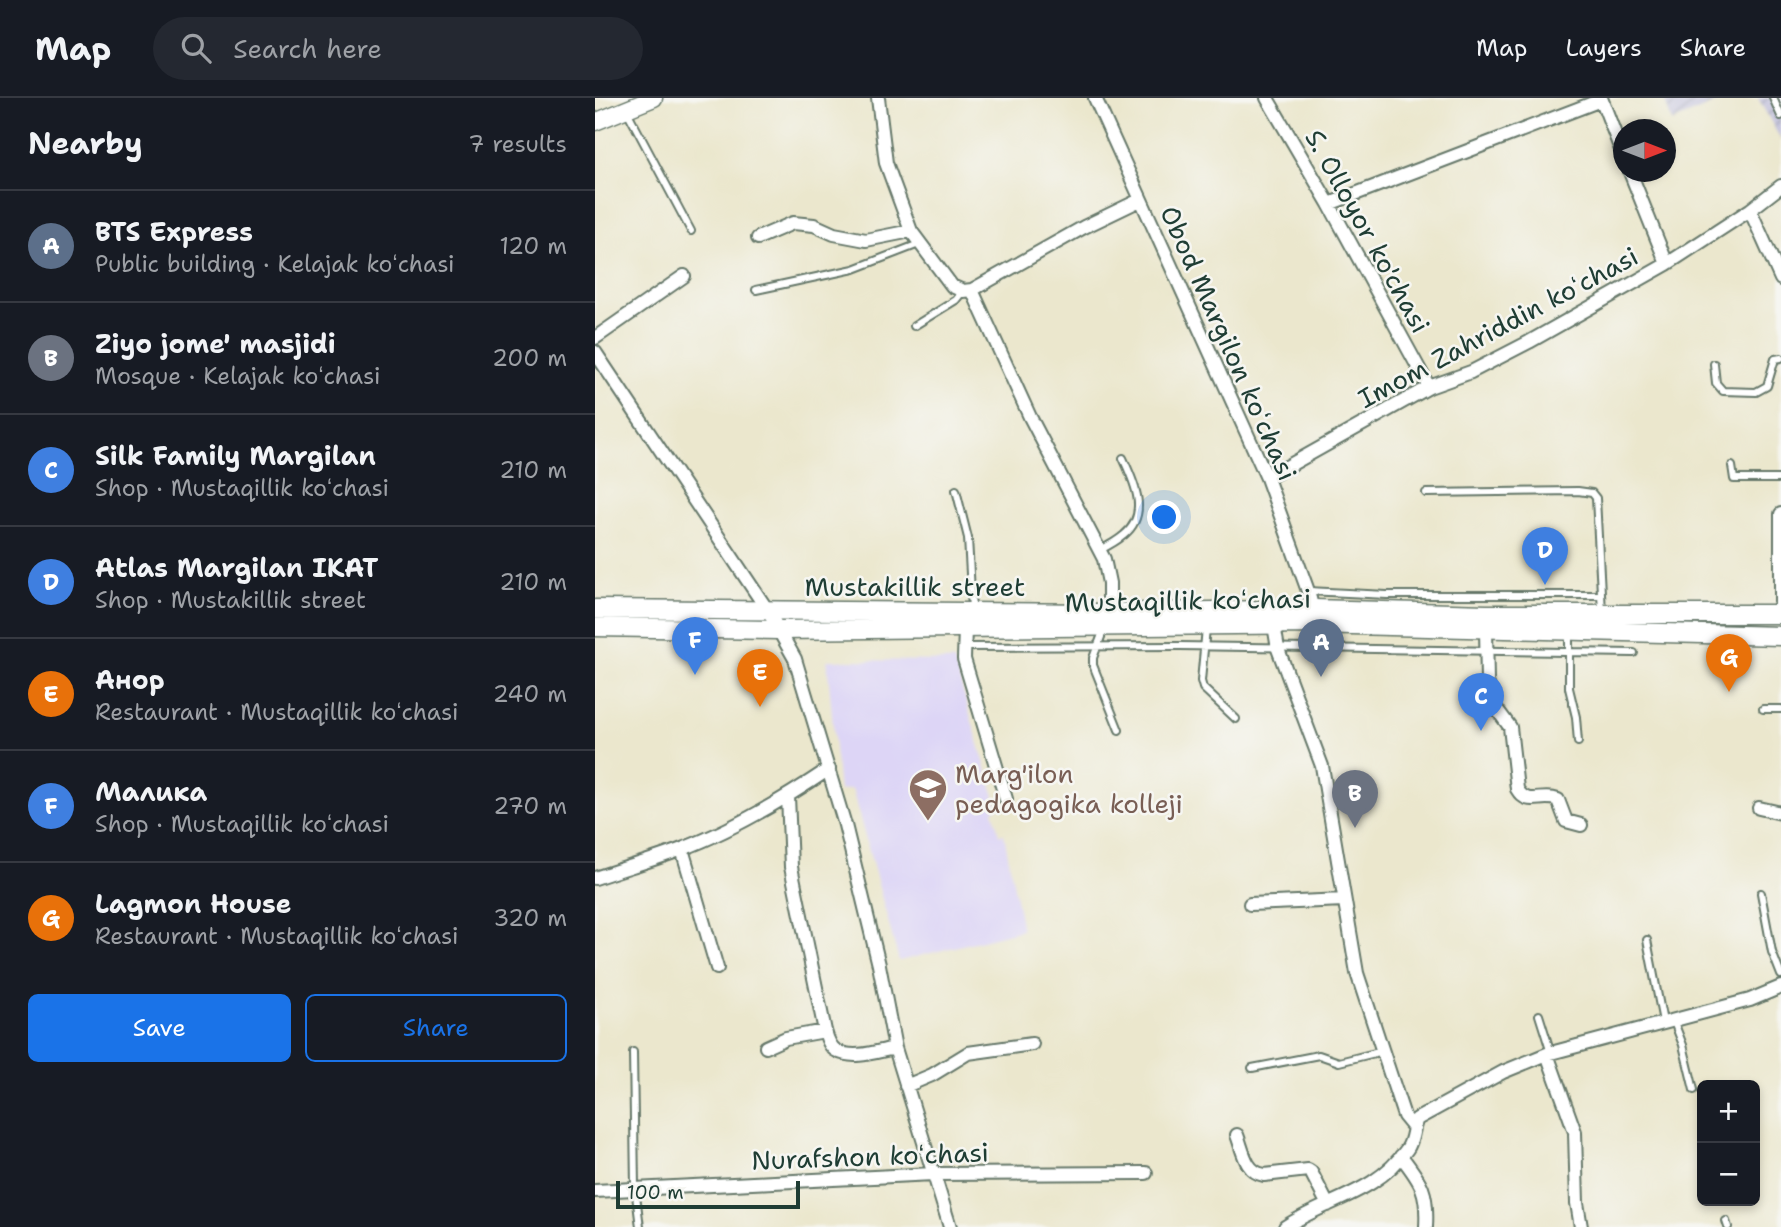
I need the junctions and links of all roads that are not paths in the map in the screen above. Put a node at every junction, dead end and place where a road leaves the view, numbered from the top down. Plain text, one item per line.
1 (654, 98) edge
2 (878, 98) edge
3 (1095, 98) edge
4 (1267, 98) edge
5 (1773, 98) edge
6 (1601, 99) edge
7 (626, 110) junction
8 (1781, 116) edge
9 (595, 122) edge
10 (1613, 130) edge
11 (1634, 182) edge
12 (1781, 186) edge
13 (1140, 200) junction
14 (1329, 204) junction
15 (1750, 210) junction
16 (691, 231) dead end
17 (911, 231) junction
18 (758, 238) dead end
19 (921, 243) junction
20 (1667, 264) junction
21 (684, 276) dead end
22 (1781, 279) edge
23 (757, 290) dead end
24 (968, 290) junction
25 (915, 326) dead end
26 (595, 338) edge
27 (595, 352) edge
28 (1781, 358) edge
29 (1714, 363) dead end
30 (1429, 387) junction
31 (1123, 458) dead end
32 (1732, 466) dead end
33 (1267, 478) junction
34 (1781, 479) edge
35 (955, 490) dead end
36 (1426, 493) dead end
37 (1781, 514) edge
38 (1100, 550) junction
39 (1308, 591) junction
40 (1601, 595) junction
41 (595, 609) edge
42 (768, 611) junction
43 (1602, 614) junction
44 (1781, 614) edge
45 (1314, 617) junction
46 (968, 620) junction
47 (1107, 620) junction
48 (1274, 625) junction
49 (1206, 626) junction
50 (595, 627) edge
51 (1486, 629) junction
52 (778, 630) junction
53 (1569, 631) junction
54 (1781, 636) edge
55 (1098, 646) junction
56 (964, 647) junction
57 (1203, 648) junction
58 (1278, 649) junction
59 (1486, 651) junction
60 (1571, 652) junction
61 (1634, 653) dead end
62 (1763, 709) dead end
63 (1781, 709) edge
64 (1236, 719) dead end
65 (1119, 730) dead end
66 (1578, 741) dead end
67 (829, 769) junction
68 (788, 796) junction
69 (1006, 799) dead end
70 (1759, 808) dead end
71 (1781, 813) edge
72 (1581, 825) dead end
73 (683, 849) junction
74 (595, 877) edge
75 (1761, 893) dead end
76 (1344, 900) junction
77 (1250, 904) dead end
78 (1647, 940) dead end
79 (717, 968) dead end
80 (1781, 975) edge
81 (1781, 987) edge
82 (1539, 1015) dead end
83 (1669, 1023) junction
84 (825, 1031) junction
85 (1032, 1044) dead end
86 (766, 1047) dead end
87 (895, 1048) junction
88 (1383, 1051) junction
89 (633, 1052) dead end
90 (1549, 1054) junction
91 (1252, 1068) dead end
92 (906, 1086) junction
93 (1694, 1090) dead end
94 (1413, 1126) junction
95 (1237, 1135) dead end
96 (1401, 1156) junction
97 (1146, 1173) dead end
98 (933, 1174) junction
99 (635, 1187) junction
100 (595, 1191) edge
101 (1328, 1205) junction
102 (640, 1227) edge
103 (950, 1227) edge
104 (1285, 1227) edge
105 (1426, 1227) edge
106 (1581, 1227) edge

1 - 7 main road
2 - 17 street
3 - 13 street, Obod Margilon koʻchasi
4 - 14 street, S. Olloyor ko'chasi
5 - 8 lane
6 - 10 street
6 - 14 street
7 - 9 main road
7 - 16 lane
11 - 20 street
12 - 15 street, Imom Zahriddin koʻchasi
13 - 24 street
13 - 33 street, Obod Margilon koʻchasi
14 - 30 street, S. Olloyor ko'chasi
15 - 20 street, Imom Zahriddin koʻchasi
15 - 22 street
17 - 18 street
17 - 19 street
19 - 23 lane
19 - 24 street
20 - 30 street, Imom Zahriddin koʻchasi
21 - 26 street
24 - 25 lane
24 - 38 street
27 - 42 street
28 - 29 lane
30 - 33 street, Imom Zahriddin koʻchasi
31 - 38 lane
32 - 34 lane
33 - 39 street, Obod Margilon koʻchasi
35 - 46 lane
36 - 40 lane
37 - 44 street
38 - 47 street
39 - 40 lane
39 - 45 street, Obod Margilon koʻchasi
40 - 43 lane
41 - 42 main road, Mustakillik street
42 - 46 main road, Mustakillik street
42 - 52 street
43 - 44 main road, Mustakillik street
43 - 45 main road, Mustakillik street
45 - 47 main road, Mustakillik street
45 - 48 main road, Mustaqillik koʻchasi
45 - 51 main road, Mustaqillik koʻchasi
46 - 47 main road, Mustakillik street
46 - 52 main road
46 - 56 street
47 - 49 main road, Mustaqillik koʻchasi
47 - 55 lane
48 - 49 main road, Mustaqillik koʻchasi
48 - 58 street
49 - 57 lane
50 - 52 main road
51 - 53 main road, Mustaqillik koʻchasi
51 - 59 street
52 - 67 street
53 - 54 main road, Mustaqillik koʻchasi
53 - 60 lane
55 - 56 lane
55 - 57 lane
55 - 65 lane
56 - 69 street
57 - 58 lane
57 - 64 lane
58 - 59 lane
58 - 76 street
59 - 60 lane
59 - 72 street
60 - 61 lane
60 - 66 lane
62 - 63 lane
67 - 68 street
67 - 87 street
68 - 73 street
68 - 84 street
70 - 71 street
73 - 74 street
73 - 79 street
75 - 80 lane
76 - 77 street
76 - 88 street
78 - 83 lane
81 - 83 street
82 - 90 lane
83 - 90 street
83 - 93 lane
84 - 86 street
84 - 87 street
85 - 92 street
87 - 92 street
88 - 91 lane
88 - 94 street
89 - 99 lane
90 - 94 street
90 - 106 street
92 - 98 street
94 - 96 street
95 - 101 street
96 - 101 street
96 - 105 street
97 - 98 street, Nurafshon koʻchasi
98 - 99 street, Nurafshon koʻchasi
98 - 103 street
99 - 100 street, Nurafshon koʻchasi
99 - 102 lane
101 - 104 street

